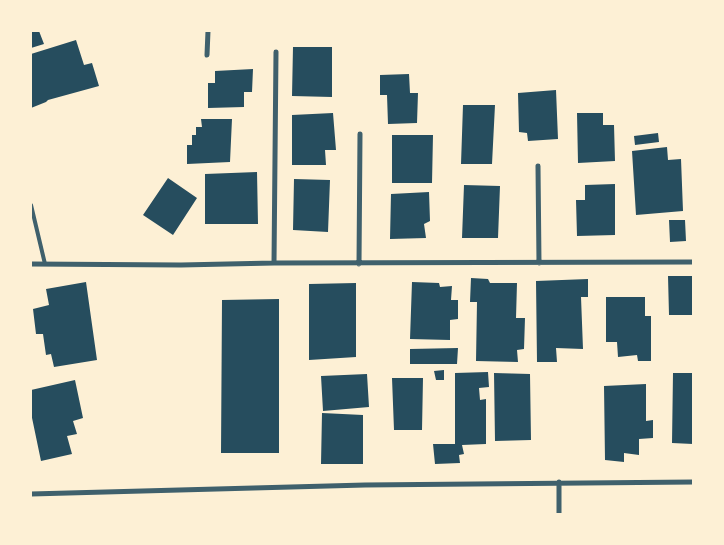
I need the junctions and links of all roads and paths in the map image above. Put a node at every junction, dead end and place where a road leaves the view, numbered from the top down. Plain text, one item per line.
1 (208, 31) edge
2 (276, 52) dead end
3 (207, 55) dead end
4 (360, 134) dead end
5 (538, 166) dead end
6 (31, 205) edge
7 (693, 262) edge
8 (274, 263) junction
9 (539, 263) junction
10 (31, 264) edge
11 (44, 264) junction
12 (359, 264) junction
13 (559, 482) junction
14 (693, 482) edge
15 (31, 494) edge
16 (559, 514) edge

1 - 3 street
2 - 8 street
4 - 12 street
5 - 9 street
6 - 11 lane
7 - 9 street
8 - 11 street
8 - 12 street
9 - 12 street
10 - 11 street
13 - 14 street
13 - 15 street
13 - 16 street

